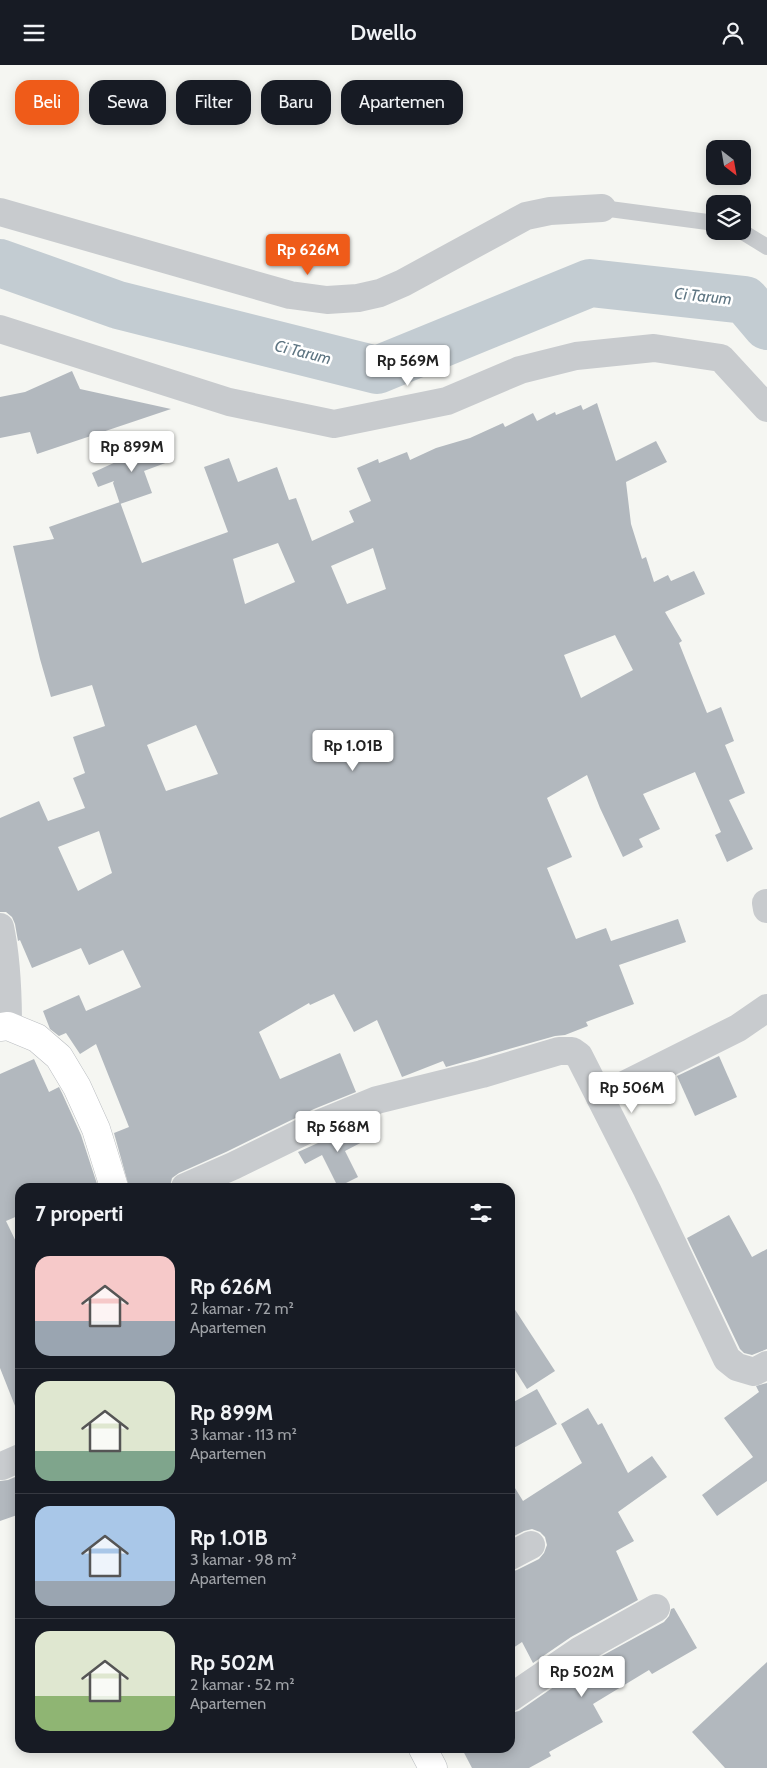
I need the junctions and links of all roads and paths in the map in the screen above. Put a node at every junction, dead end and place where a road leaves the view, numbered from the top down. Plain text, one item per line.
1 (602, 208) joint
2 (0, 213) edge
3 (706, 222) edge
4 (751, 238) edge
5 (767, 247) edge
6 (0, 329) edge
7 (767, 408) edge
8 (0, 927) edge
9 (767, 1008) edge
10 (4, 1026) edge
11 (600, 1097) junction
12 (113, 1183) edge
13 (194, 1183) edge
14 (767, 1365) edge
15 (656, 1608) dead end
16 (515, 1695) edge
17 (425, 1753) edge
18 (433, 1768) edge

1 - 2 street
1 - 3 lane
4 - 5 lane
6 - 7 street
8 - 10 street
9 - 11 street
10 - 12 main road
11 - 13 street
11 - 14 street
15 - 16 street
17 - 18 main road

